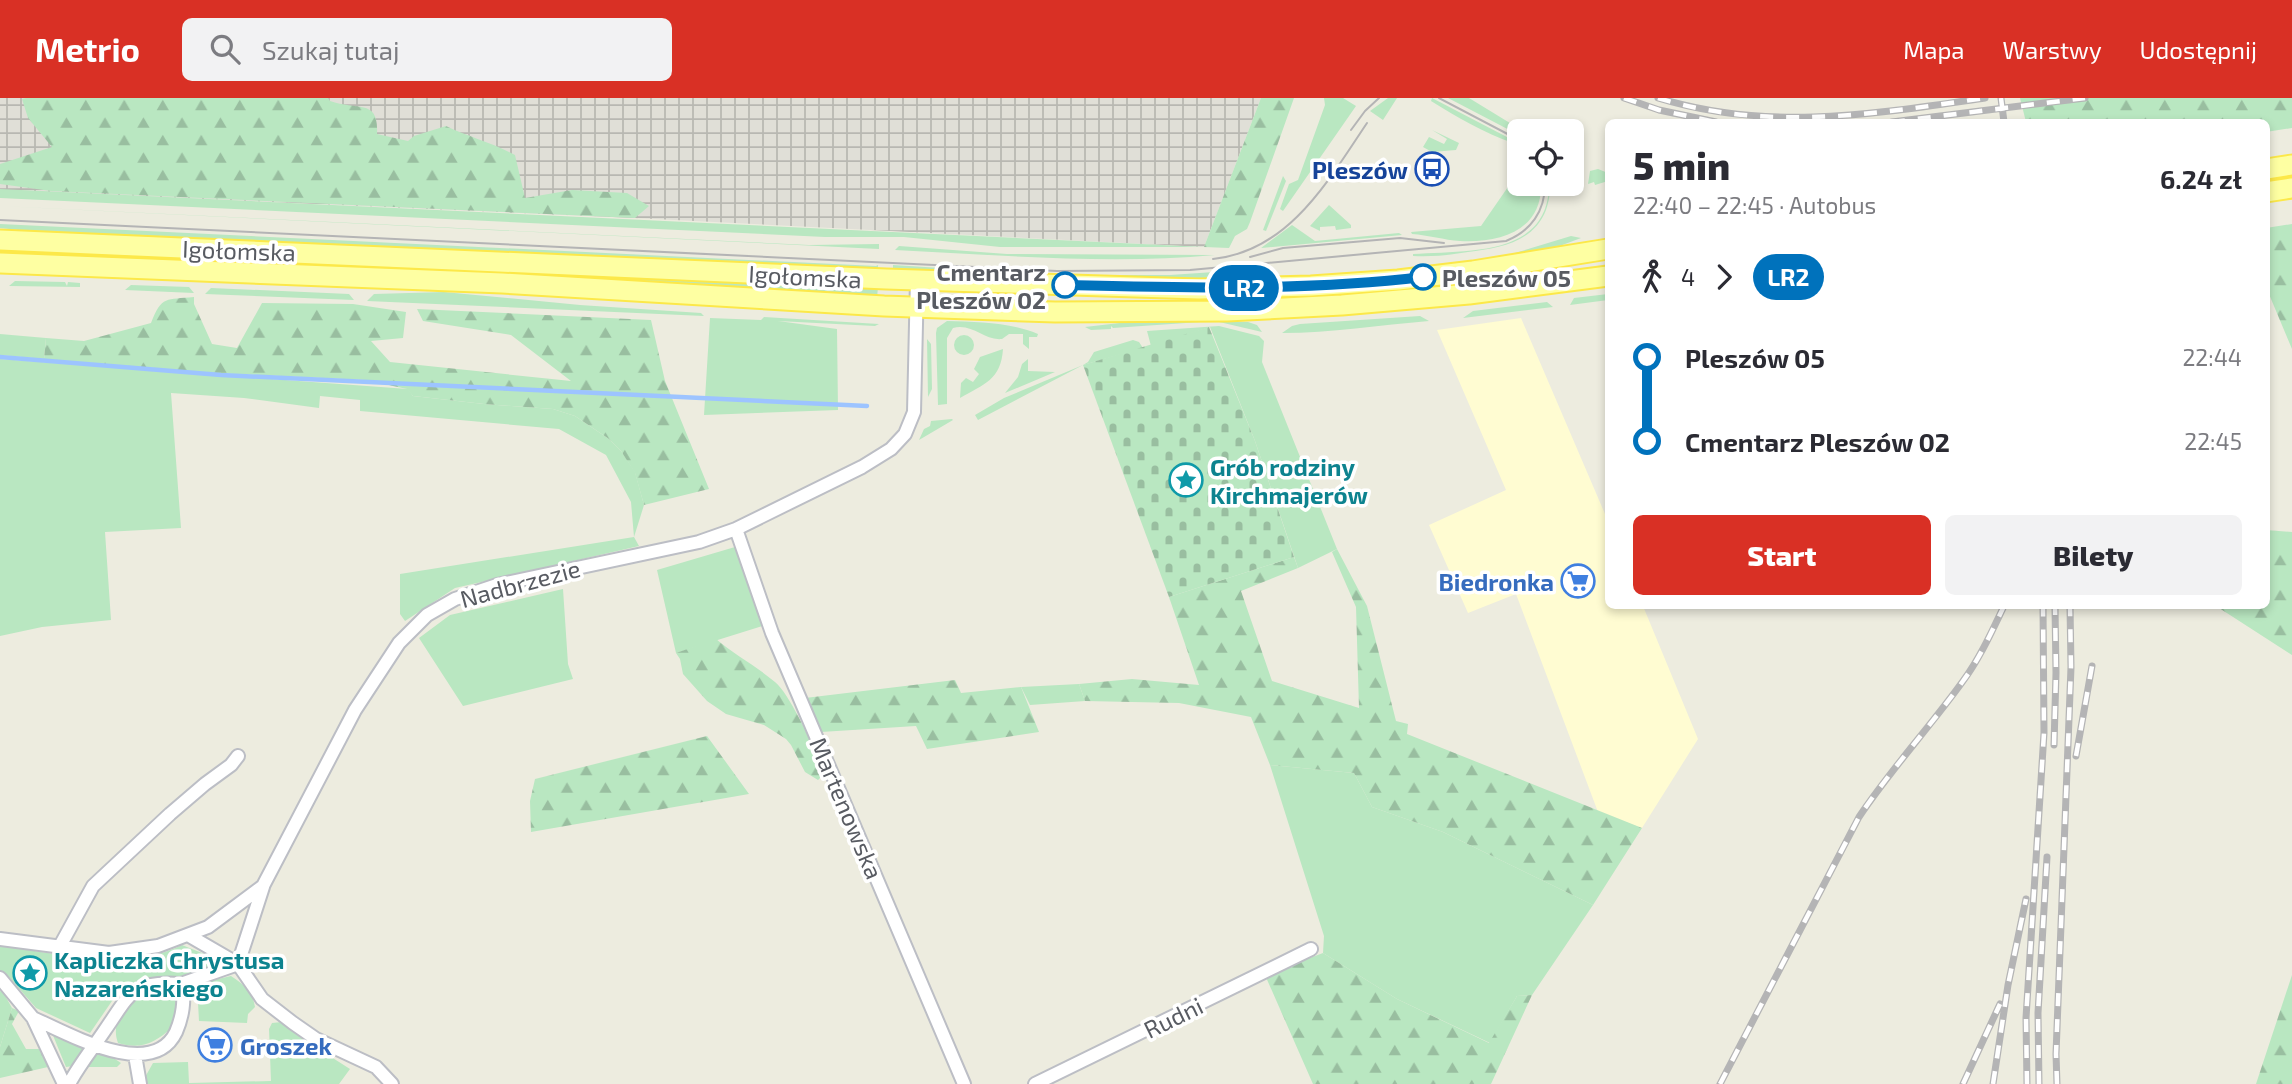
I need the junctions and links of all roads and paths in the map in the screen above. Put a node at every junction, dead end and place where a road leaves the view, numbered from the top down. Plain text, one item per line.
1 (2292, 165) edge
2 (2270, 168) edge
3 (2292, 188) edge
4 (2270, 191) edge
5 (0, 240) edge
6 (1605, 249) edge
7 (0, 262) edge
8 (1605, 276) edge
9 (917, 281) junction
10 (916, 307) junction
11 (736, 529) junction
12 (238, 756) dead end
13 (263, 886) junction
14 (188, 934) junction
15 (0, 939) edge
16 (60, 946) junction
17 (1311, 949) dead end
18 (238, 964) junction
19 (0, 978) edge
20 (181, 984) junction
21 (33, 1018) junction
22 (94, 1044) junction
23 (135, 1055) junction
24 (66, 1084) edge
25 (140, 1084) edge
26 (392, 1084) edge
27 (964, 1084) edge
28 (1035, 1084) edge

1 - 2 main road
3 - 4 main road
5 - 9 main road, Igołomska
6 - 9 main road, Igołomska
7 - 10 main road, Igołomska
8 - 10 main road, Igołomska
9 - 10 street, Nadbrzezie
10 - 11 street, Nadbrzezie
11 - 13 street, Nadbrzezie
11 - 27 street, Martenowska
12 - 16 street
13 - 14 street, Nadbrzezie
13 - 18 street
14 - 16 street, Nadbrzezie
14 - 18 street
15 - 16 street, Nadbrzezie
17 - 28 street, Rudni
18 - 20 street
18 - 26 street
19 - 21 street
20 - 22 street
20 - 23 street
21 - 22 street
21 - 24 street
22 - 23 street
22 - 24 street
23 - 25 street

